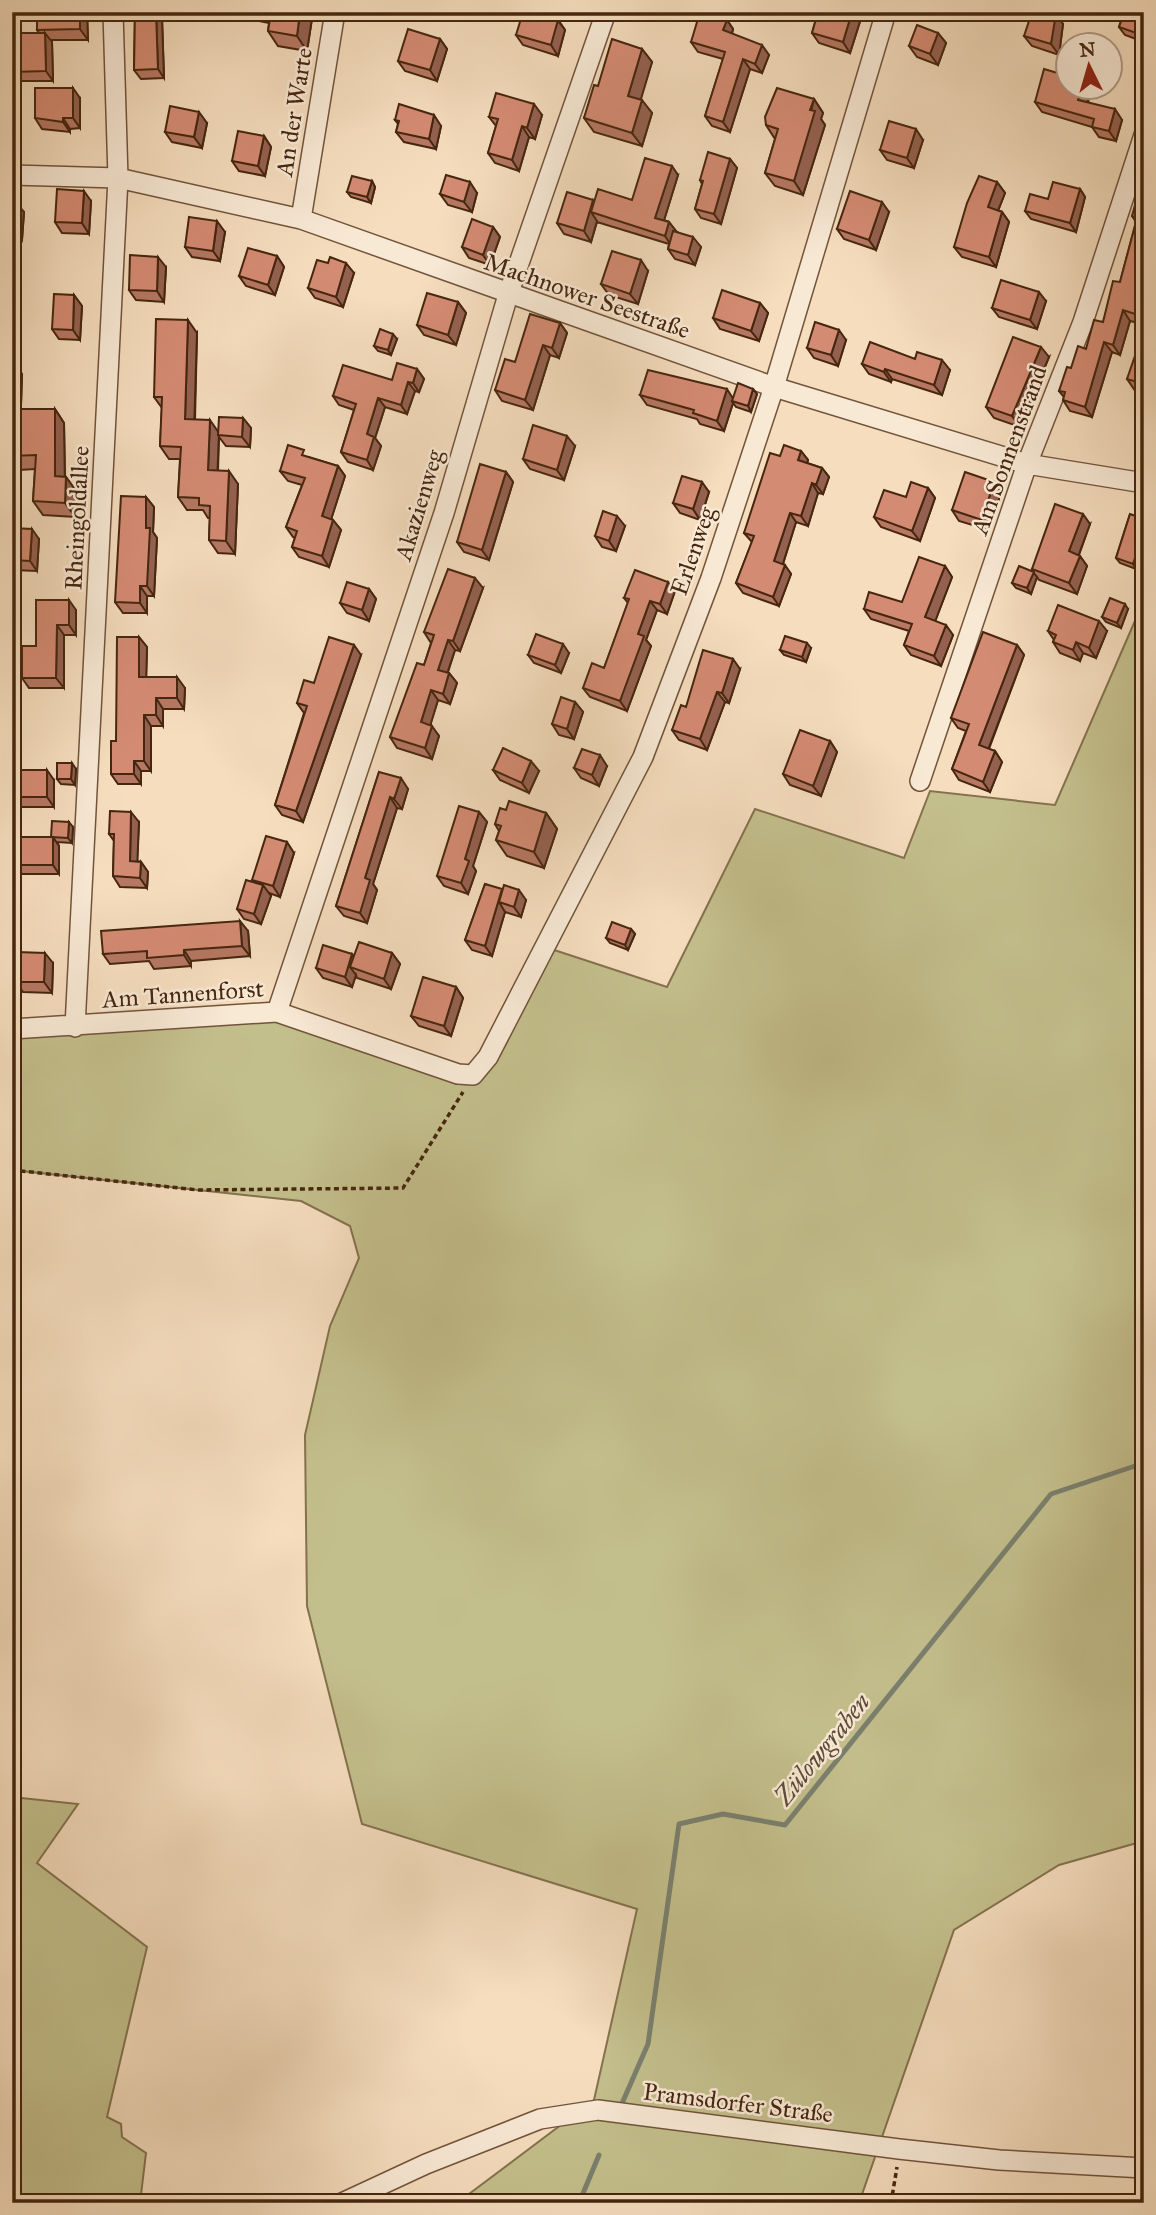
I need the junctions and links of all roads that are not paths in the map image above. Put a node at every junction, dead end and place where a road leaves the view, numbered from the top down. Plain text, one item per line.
1 (113, 12) edge
2 (335, 12) edge
3 (606, 12) edge
4 (886, 12) edge
5 (1144, 135) edge
6 (12, 175) edge
7 (118, 178) junction
8 (301, 219) junction
9 (508, 295) junction
10 (774, 387) junction
11 (1027, 464) junction
12 (1144, 483) edge
13 (920, 781) dead end
14 (277, 1012) junction
15 (75, 1027) junction
16 (12, 1029) edge
17 (473, 1075) joint
18 (1144, 2168) edge
19 (342, 2203) edge

1 - 7 street, Rheingoldallee
2 - 8 street, An der Warte
3 - 9 street, Akazienweg
4 - 10 street, Erlenweg
5 - 11 street, Am Sonnenstrand
6 - 7 street, Machnower Seestraße
7 - 8 street, Machnower Seestraße
7 - 15 street, Rheingoldallee
8 - 9 street, Machnower Seestraße
9 - 10 street, Machnower Seestraße
9 - 14 street, Akazienweg
10 - 11 street, Machnower Seestraße
10 - 17 street, Erlenweg
11 - 12 street, Machnower Seestraße
11 - 13 street, Am Sonnenstrand
14 - 15 street, Am Tannenforst
14 - 17 street, Am Tannenforst
15 - 16 street, Am Tannenforst
18 - 19 street, Pramsdorfer Straße

